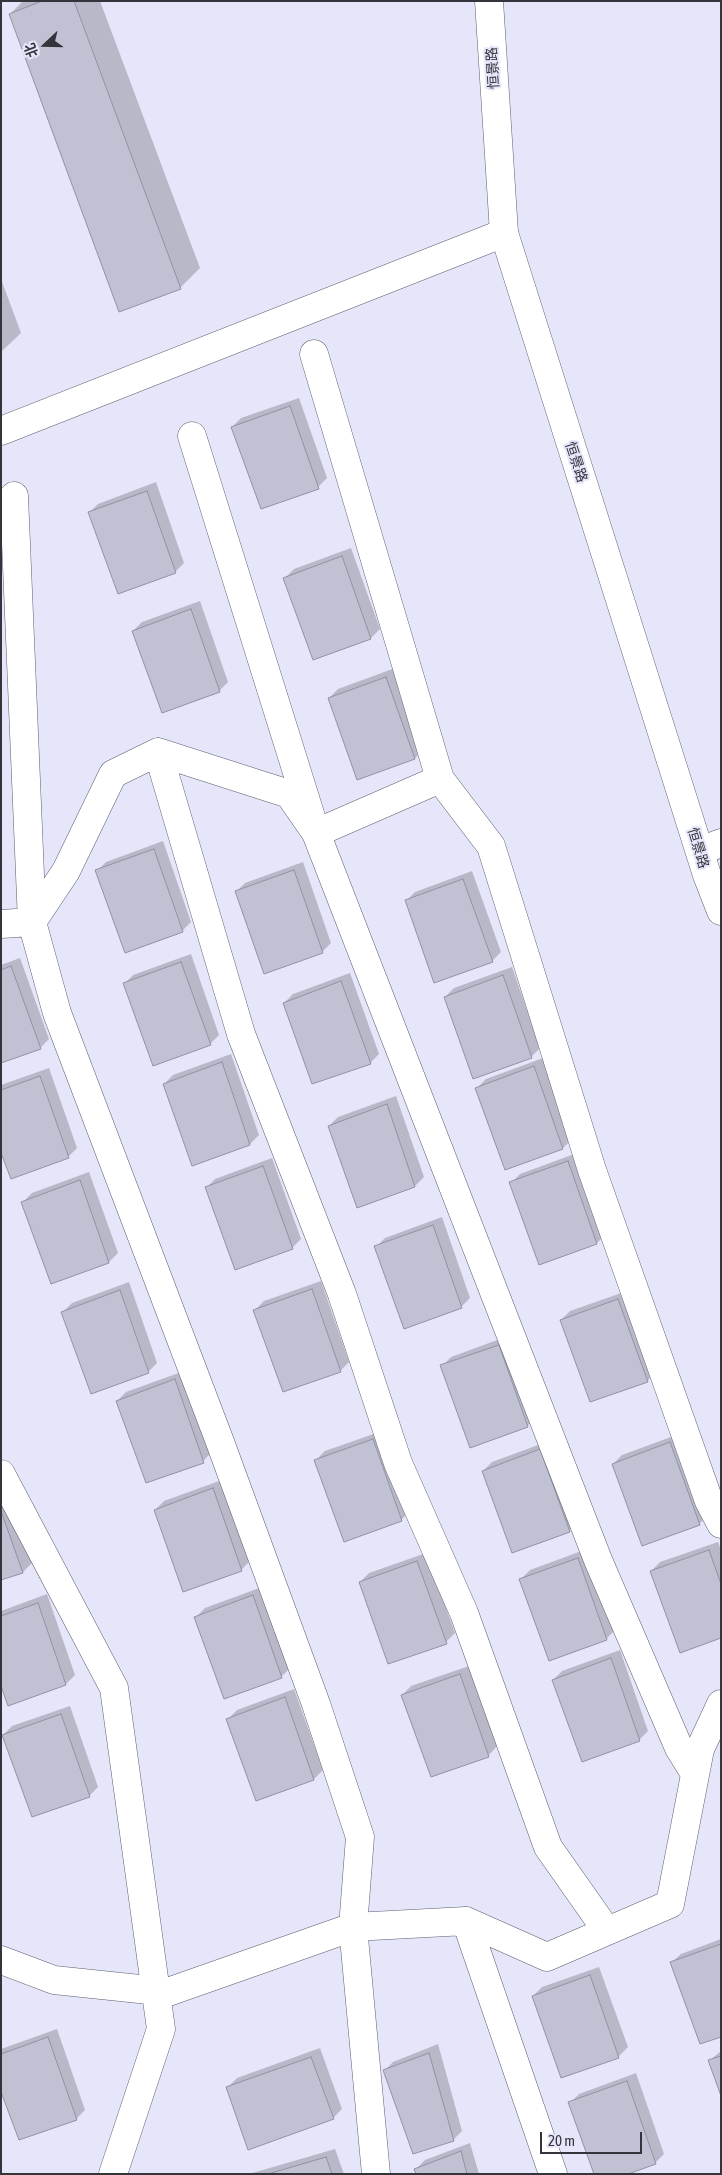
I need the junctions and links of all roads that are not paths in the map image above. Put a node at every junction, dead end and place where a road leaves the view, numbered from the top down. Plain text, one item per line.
1 (489, 1) edge
2 (504, 233) junction
3 (314, 354) dead end
4 (1, 431) edge
5 (192, 436) dead end
6 (14, 496) dead end
7 (158, 752) junction
8 (440, 778) junction
9 (316, 833) junction
10 (710, 847) edge
11 (719, 902) edge
12 (32, 922) junction
13 (1, 924) edge
14 (1, 1474) edge
15 (721, 1524) edge
16 (721, 1704) edge
17 (695, 1774) junction
18 (466, 1921) junction
19 (353, 1927) junction
20 (607, 1931) junction
21 (1, 1960) edge
22 (156, 1990) junction
23 (113, 2174) edge
24 (376, 2174) edge
25 (553, 2174) edge

1 - 2 street, 恒景路
2 - 4 street
2 - 10 street, 恒景路
3 - 8 street
5 - 9 street
6 - 12 street
7 - 9 street
7 - 12 street
7 - 20 street
8 - 9 street
8 - 15 street
9 - 17 street
10 - 11 street, 恒景路
12 - 13 street
12 - 19 street
14 - 22 street
16 - 17 street
17 - 20 street
18 - 19 street
18 - 20 street
18 - 25 street
19 - 22 street
19 - 24 street
21 - 22 street
22 - 23 street

